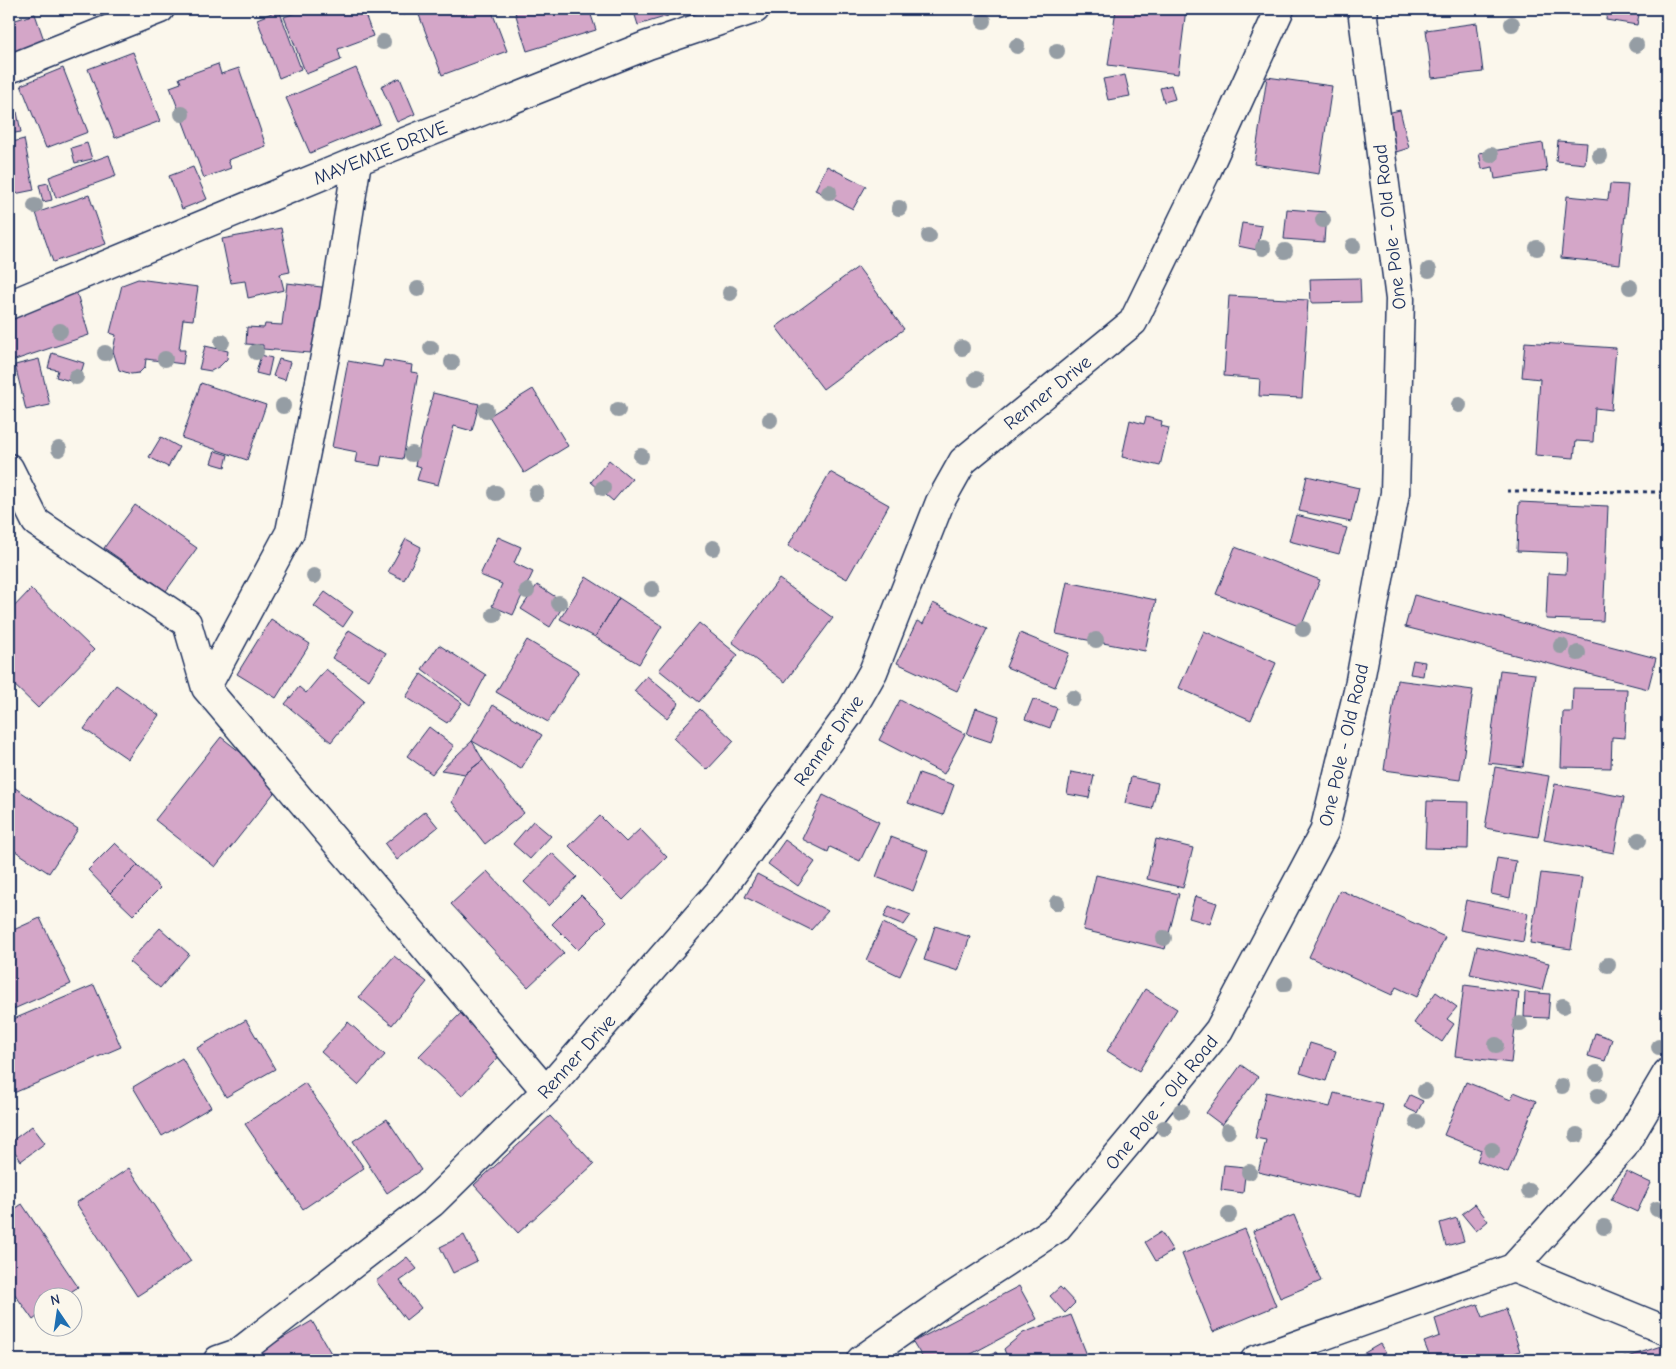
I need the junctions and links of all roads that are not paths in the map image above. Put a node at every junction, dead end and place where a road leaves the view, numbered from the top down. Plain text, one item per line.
1 (160, 9) edge
2 (756, 9) edge
3 (1280, 9) edge
4 (1362, 9) edge
5 (9, 69) edge
6 (357, 161) junction
7 (9, 305) edge
8 (9, 468) edge
9 (206, 688) junction
10 (1667, 1073) edge
11 (546, 1091) junction
12 (1513, 1268) junction
13 (1667, 1331) edge
14 (218, 1360) edge
15 (862, 1360) edge
16 (1255, 1360) edge

1 - 5 street
2 - 6 street, MAYEMIE DRIVE
3 - 11 street, Renner Drive
4 - 15 street, One Pole - Old Road
6 - 7 street, MAYEMIE DRIVE
6 - 9 street
8 - 9 street
9 - 11 street
10 - 12 street
11 - 14 street, Renner Drive
12 - 13 street
12 - 16 street

